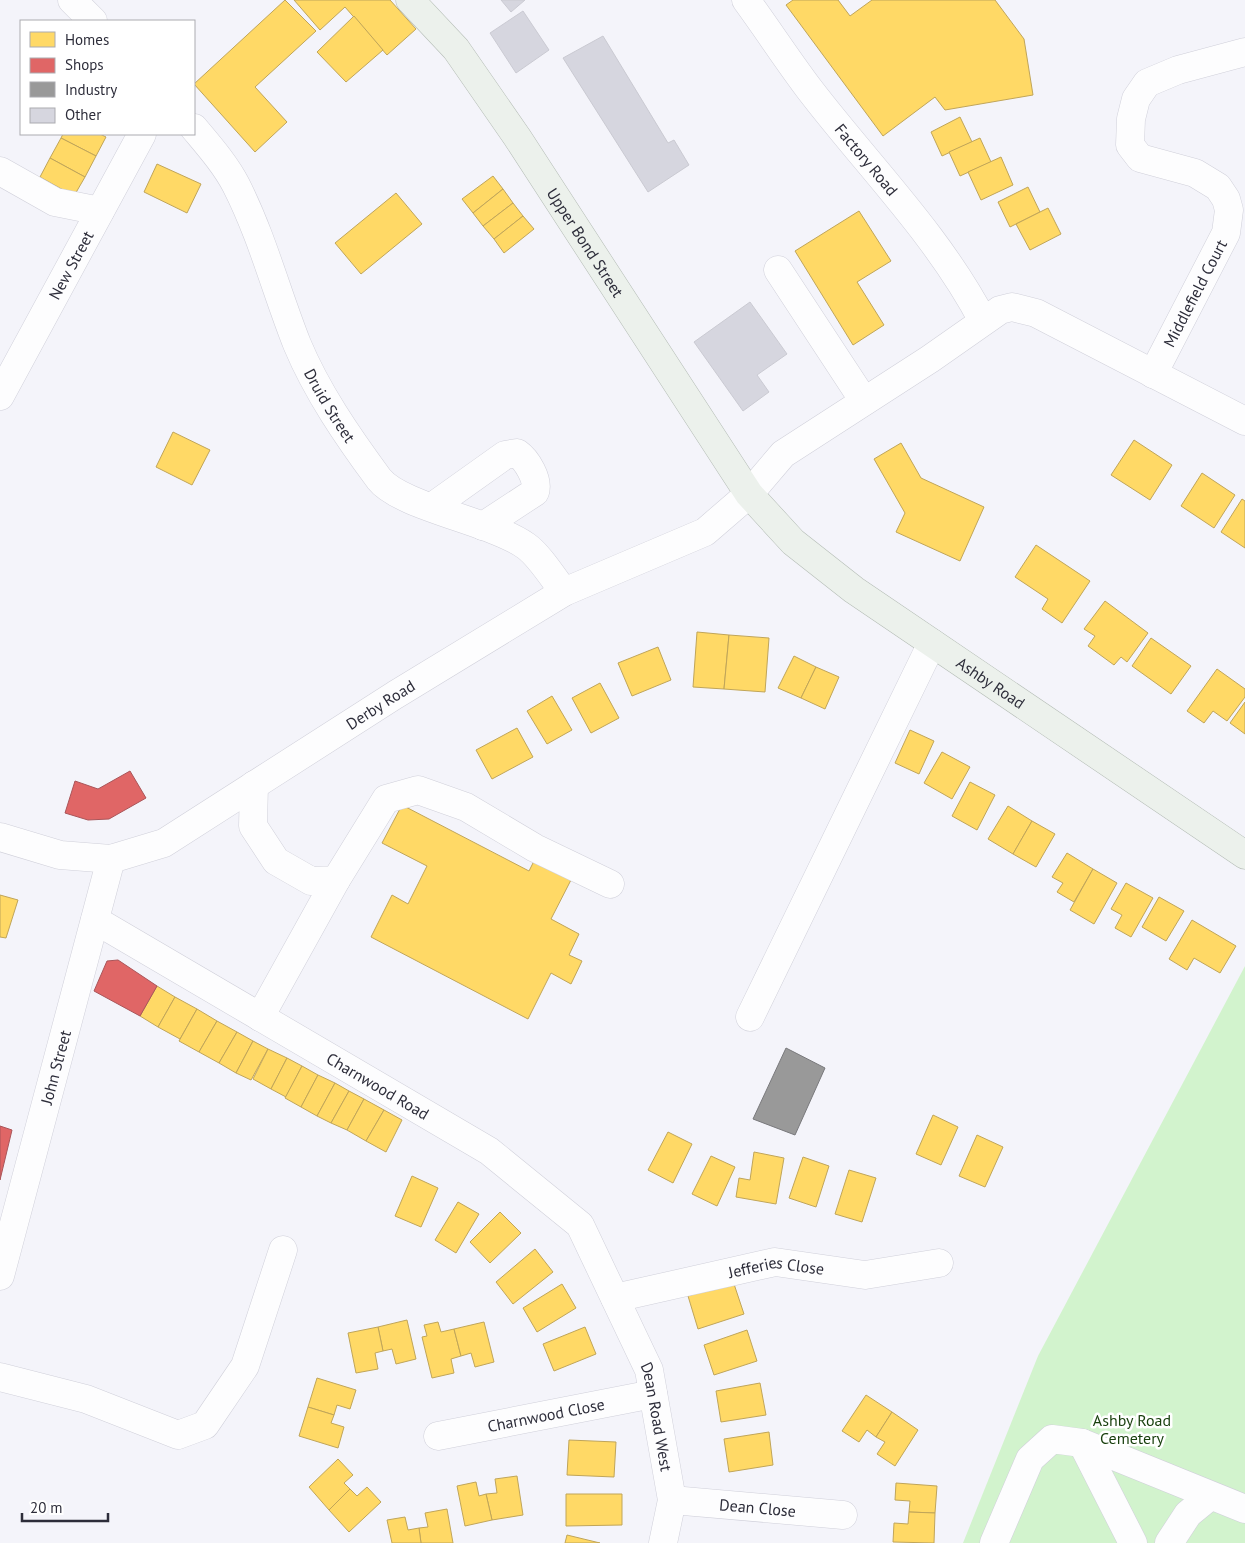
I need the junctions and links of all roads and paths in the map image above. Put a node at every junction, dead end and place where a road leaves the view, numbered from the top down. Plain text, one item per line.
1 (72, 0) edge
2 (410, 0) edge
3 (746, 0) edge
4 (92, 20) edge
5 (1245, 52) edge
6 (195, 129) edge
7 (141, 135) edge
8 (0, 171) edge
9 (100, 212) junction
10 (778, 270) dead end
11 (983, 321) junction
12 (1153, 374) junction
13 (0, 396) edge
14 (864, 401) junction
15 (1245, 421) edge
16 (749, 494) junction
17 (432, 507) junction
18 (483, 526) junction
19 (564, 592) junction
20 (932, 643) junction
21 (254, 785) junction
22 (0, 837) edge
23 (1245, 855) edge
24 (111, 859) junction
25 (336, 880) junction
26 (610, 884) dead end
27 (95, 920) junction
28 (260, 1016) junction
29 (750, 1017) dead end
30 (282, 1250) dead end
31 (939, 1263) dead end
32 (0, 1276) edge
33 (614, 1298) junction
34 (0, 1378) edge
35 (653, 1394) junction
36 (438, 1436) dead end
37 (1082, 1443) junction
38 (1210, 1496) junction
39 (672, 1500) junction
40 (1243, 1504) edge
41 (843, 1515) dead end
42 (663, 1543) edge
43 (994, 1543) edge
44 (1133, 1543) edge
45 (1169, 1543) edge

1 - 4 street
2 - 16 main road, Upper Bond Street
3 - 11 street, Factory Road
5 - 12 street, Middlefield Court
6 - 17 street, Druid Street
7 - 9 street, New Street
8 - 9 street
9 - 13 street, New Street
10 - 14 street
11 - 12 street, Derby Road
11 - 14 street, Derby Road
12 - 15 street, Derby Road
14 - 16 street, Derby Road
16 - 19 street, Derby Road
16 - 20 main road, Ashby Road
17 - 18 street, Druid Street
17 - 18 street
18 - 19 street, Druid Street
19 - 21 street, Derby Road
20 - 23 main road, Ashby Road
20 - 29 street
21 - 24 street, Derby Road
21 - 25 street
22 - 24 street, Derby Road
24 - 27 street, John Street
25 - 26 street
25 - 28 street
27 - 28 street, Charnwood Road
27 - 32 street, John Street
28 - 33 street, Charnwood Road
30 - 34 street
31 - 33 street, Jefferies Close
33 - 35 street, Dean Road West
35 - 36 street, Charnwood Close
35 - 39 street, Dean Road West
37 - 38 street
37 - 43 street
37 - 44 street
38 - 40 street
38 - 45 street
39 - 41 street, Dean Close
39 - 42 street, Dean Road West

